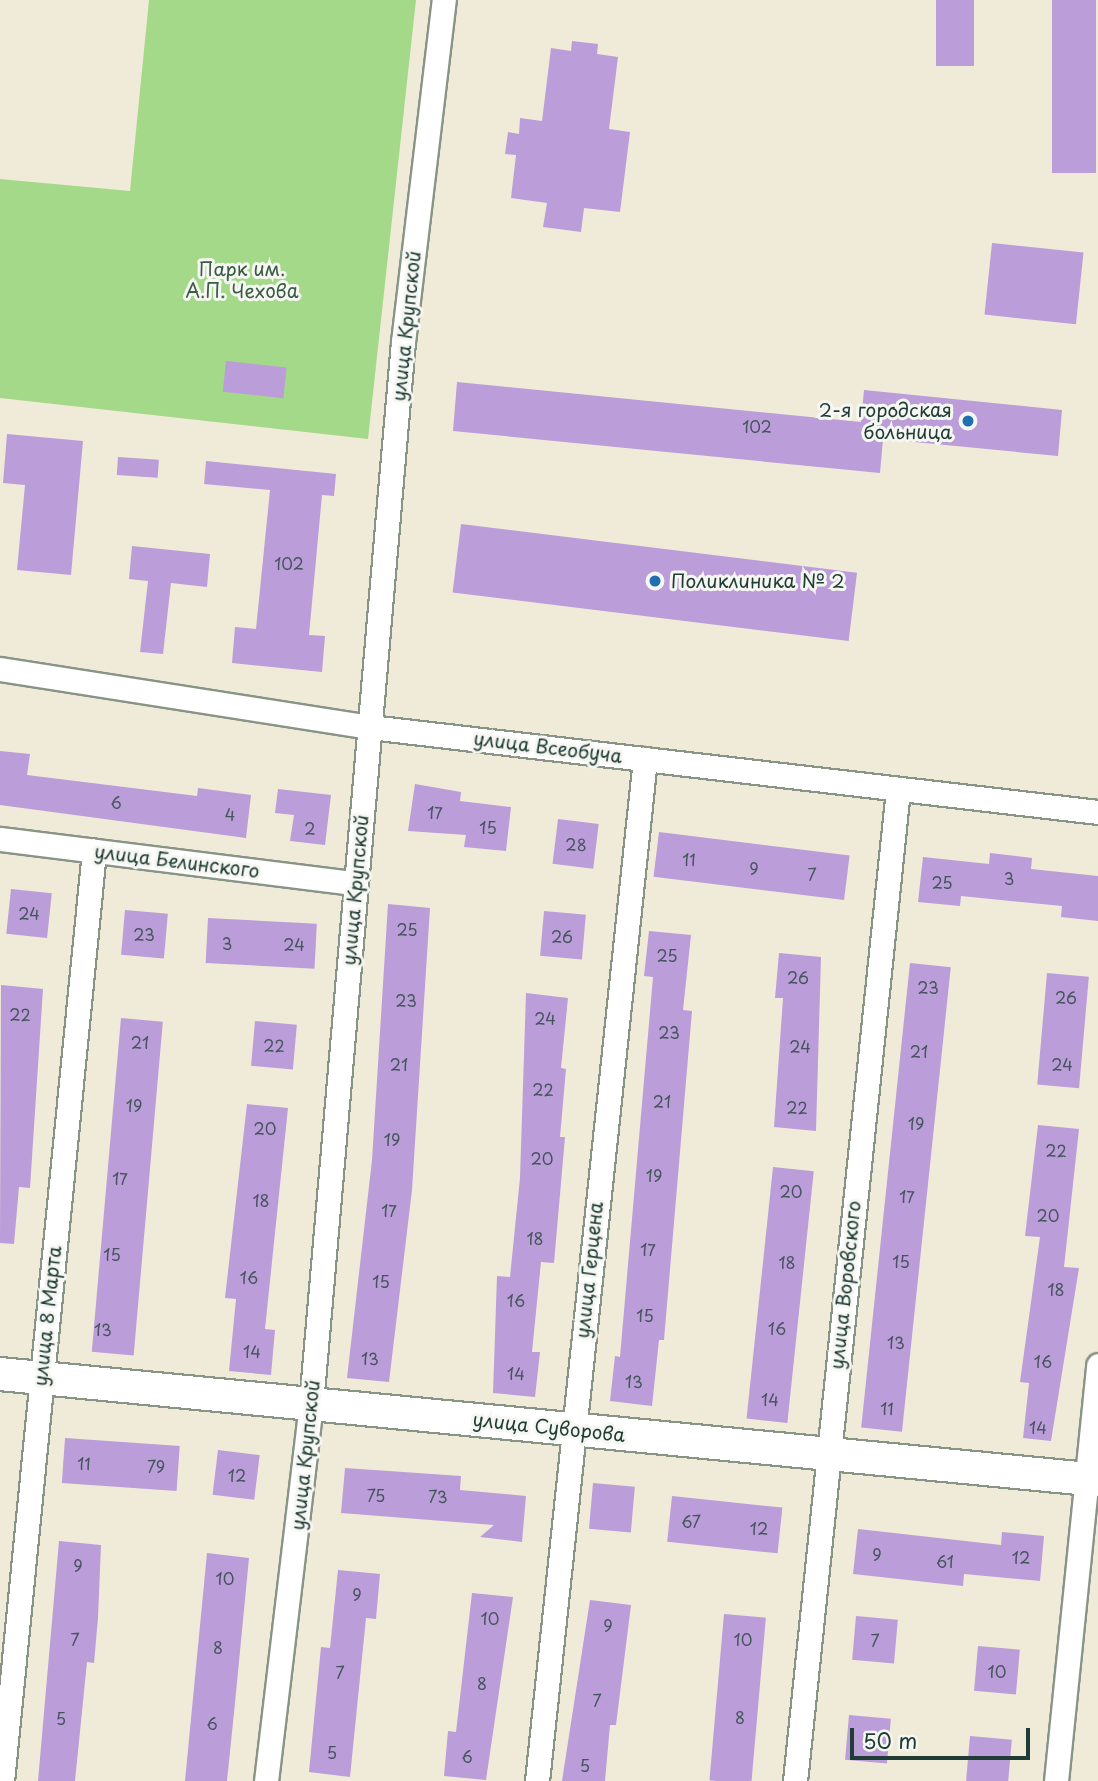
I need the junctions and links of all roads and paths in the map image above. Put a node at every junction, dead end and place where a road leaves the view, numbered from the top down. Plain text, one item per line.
1 (444, 0) edge
2 (0, 668) edge
3 (370, 727) junction
4 (645, 759) junction
5 (898, 789) junction
6 (1098, 812) edge
7 (0, 839) edge
8 (94, 851) junction
9 (354, 883) junction
10 (1098, 1364) edge
11 (0, 1374) edge
12 (41, 1378) junction
13 (311, 1404) junction
14 (571, 1429) junction
15 (827, 1454) junction
16 (1092, 1480) edge
17 (2, 1781) edge
18 (266, 1781) edge
19 (537, 1781) edge
20 (795, 1781) edge
21 (1056, 1781) edge

1 - 3 street, улица Крупской
2 - 3 street, улица Всеобуча
3 - 4 street, улица Всеобуча
3 - 9 street, улица Крупской
4 - 5 street, улица Всеобуча
4 - 14 street, улица Герцена
5 - 6 street, улица Всеобуча
5 - 15 street, улица Воровского
7 - 8 street, улица Белинского
8 - 9 street, улица Белинского
8 - 12 street, улица 8 Марта
9 - 13 street, улица Крупской
10 - 16 street
11 - 12 street, улица Суворова
12 - 13 street, улица Суворова
12 - 17 street, улица 8 Марта
13 - 14 street, улица Суворова
13 - 18 street, улица Крупской
14 - 15 street, улица Суворова
14 - 19 street, улица Герцена
15 - 16 street, улица Суворова
15 - 20 street, улица Воровского
16 - 21 street

